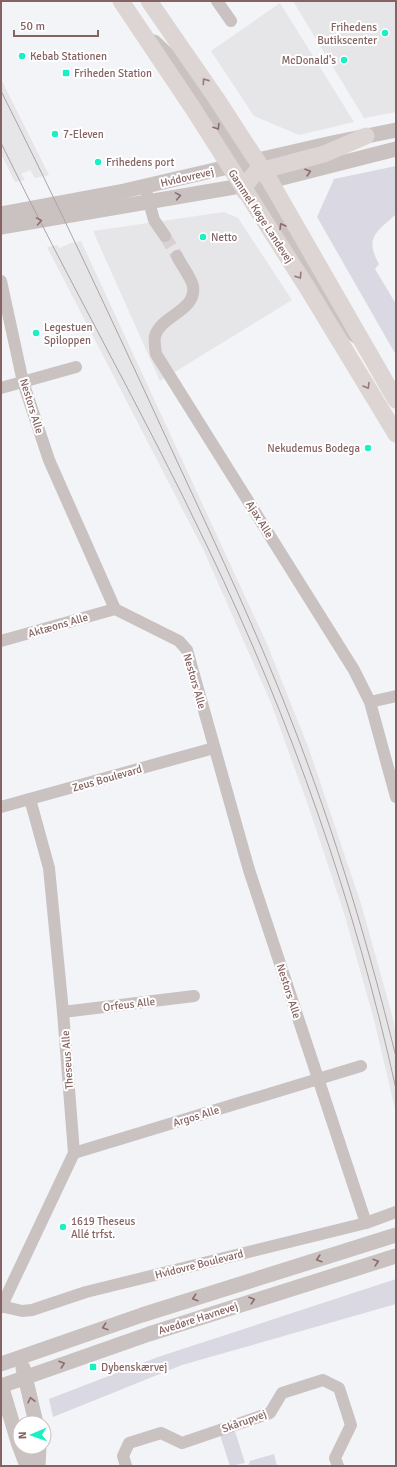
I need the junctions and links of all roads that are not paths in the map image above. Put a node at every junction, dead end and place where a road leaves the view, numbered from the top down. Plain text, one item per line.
1 (121, 1) edge
2 (149, 1) edge
3 (217, 1) edge
4 (231, 21) dead end
5 (396, 130) edge
6 (366, 136) joint
7 (396, 149) edge
8 (250, 176) junction
9 (147, 194) junction
10 (1, 214) edge
11 (1, 227) edge
12 (165, 236) tunnel mouth
13 (177, 256) tunnel mouth
14 (1, 281) edge
15 (76, 367) dead end
16 (23, 382) junction
17 (1, 388) edge
18 (396, 400) edge
19 (396, 434) edge
20 (115, 610) junction
21 (1, 641) edge
22 (396, 696) edge
23 (370, 702) junction
24 (214, 748) junction
25 (396, 797) edge
26 (30, 799) junction
27 (1, 807) edge
28 (194, 996) dead end
29 (63, 1012) junction
30 (361, 1066) dead end
31 (318, 1079) junction
32 (74, 1153) junction
33 (396, 1212) edge
34 (366, 1222) junction
35 (396, 1235) edge
36 (396, 1256) edge
37 (2, 1307) edge
38 (20, 1356) junction
39 (1, 1364) edge
40 (26, 1377) junction
41 (1, 1386) edge
42 (34, 1415) edge
43 (39, 1455) edge
44 (27, 1466) edge
45 (38, 1466) edge
46 (126, 1466) edge
47 (338, 1466) edge

1 -> 8 main road, Gammel Køge Landevej
8 -> 2 main road, Gammel Køge Landevej
3 - 4 street
5 - 6 street
6 - 8 main road
8 -> 7 street, Hvidovrevej
8 - 9 street, Hvidovrevej
9 -> 8 street, Hvidovrevej
18 -> 8 main road, Gammel Køge Landevej
8 -> 19 main road, Gammel Køge Landevej
9 - 10 street, Hvidovrevej
11 -> 9 street, Hvidovrevej
9 - 12 street
13 - 23 street, Ajax Alle
14 - 16 street, Nestors Alle
15 - 16 street
16 - 17 street
16 - 20 street, Nestors Alle
20 - 21 street, Aktæons Alle
20 - 24 street, Nestors Alle
22 - 23 street
23 - 25 street, Ajax Alle
24 - 26 street, Zeus Boulevard
24 - 31 street, Nestors Alle
26 - 27 street, Zeus Boulevard
26 - 29 street, Theseus Alle
28 - 29 street, Orfeus Alle
29 - 32 street, Theseus Alle
30 - 31 street
31 - 32 street, Argos Alle
31 - 34 street, Nestors Alle
32 - 37 street, Theseus Alle
33 - 34 street, Hvidovre Boulevard
34 - 37 street, Hvidovre Boulevard
35 -> 38 street, Avedøre Havnevej
40 -> 36 street, Avedøre Havnevej
38 - 39 street, Avedøre Havnevej
38 - 40 street
40 - 41 street, Avedøre Havnevej
42 -> 40 street
41 - 44 street
43 - 45 street
46 - 47 street, Skårupvej

